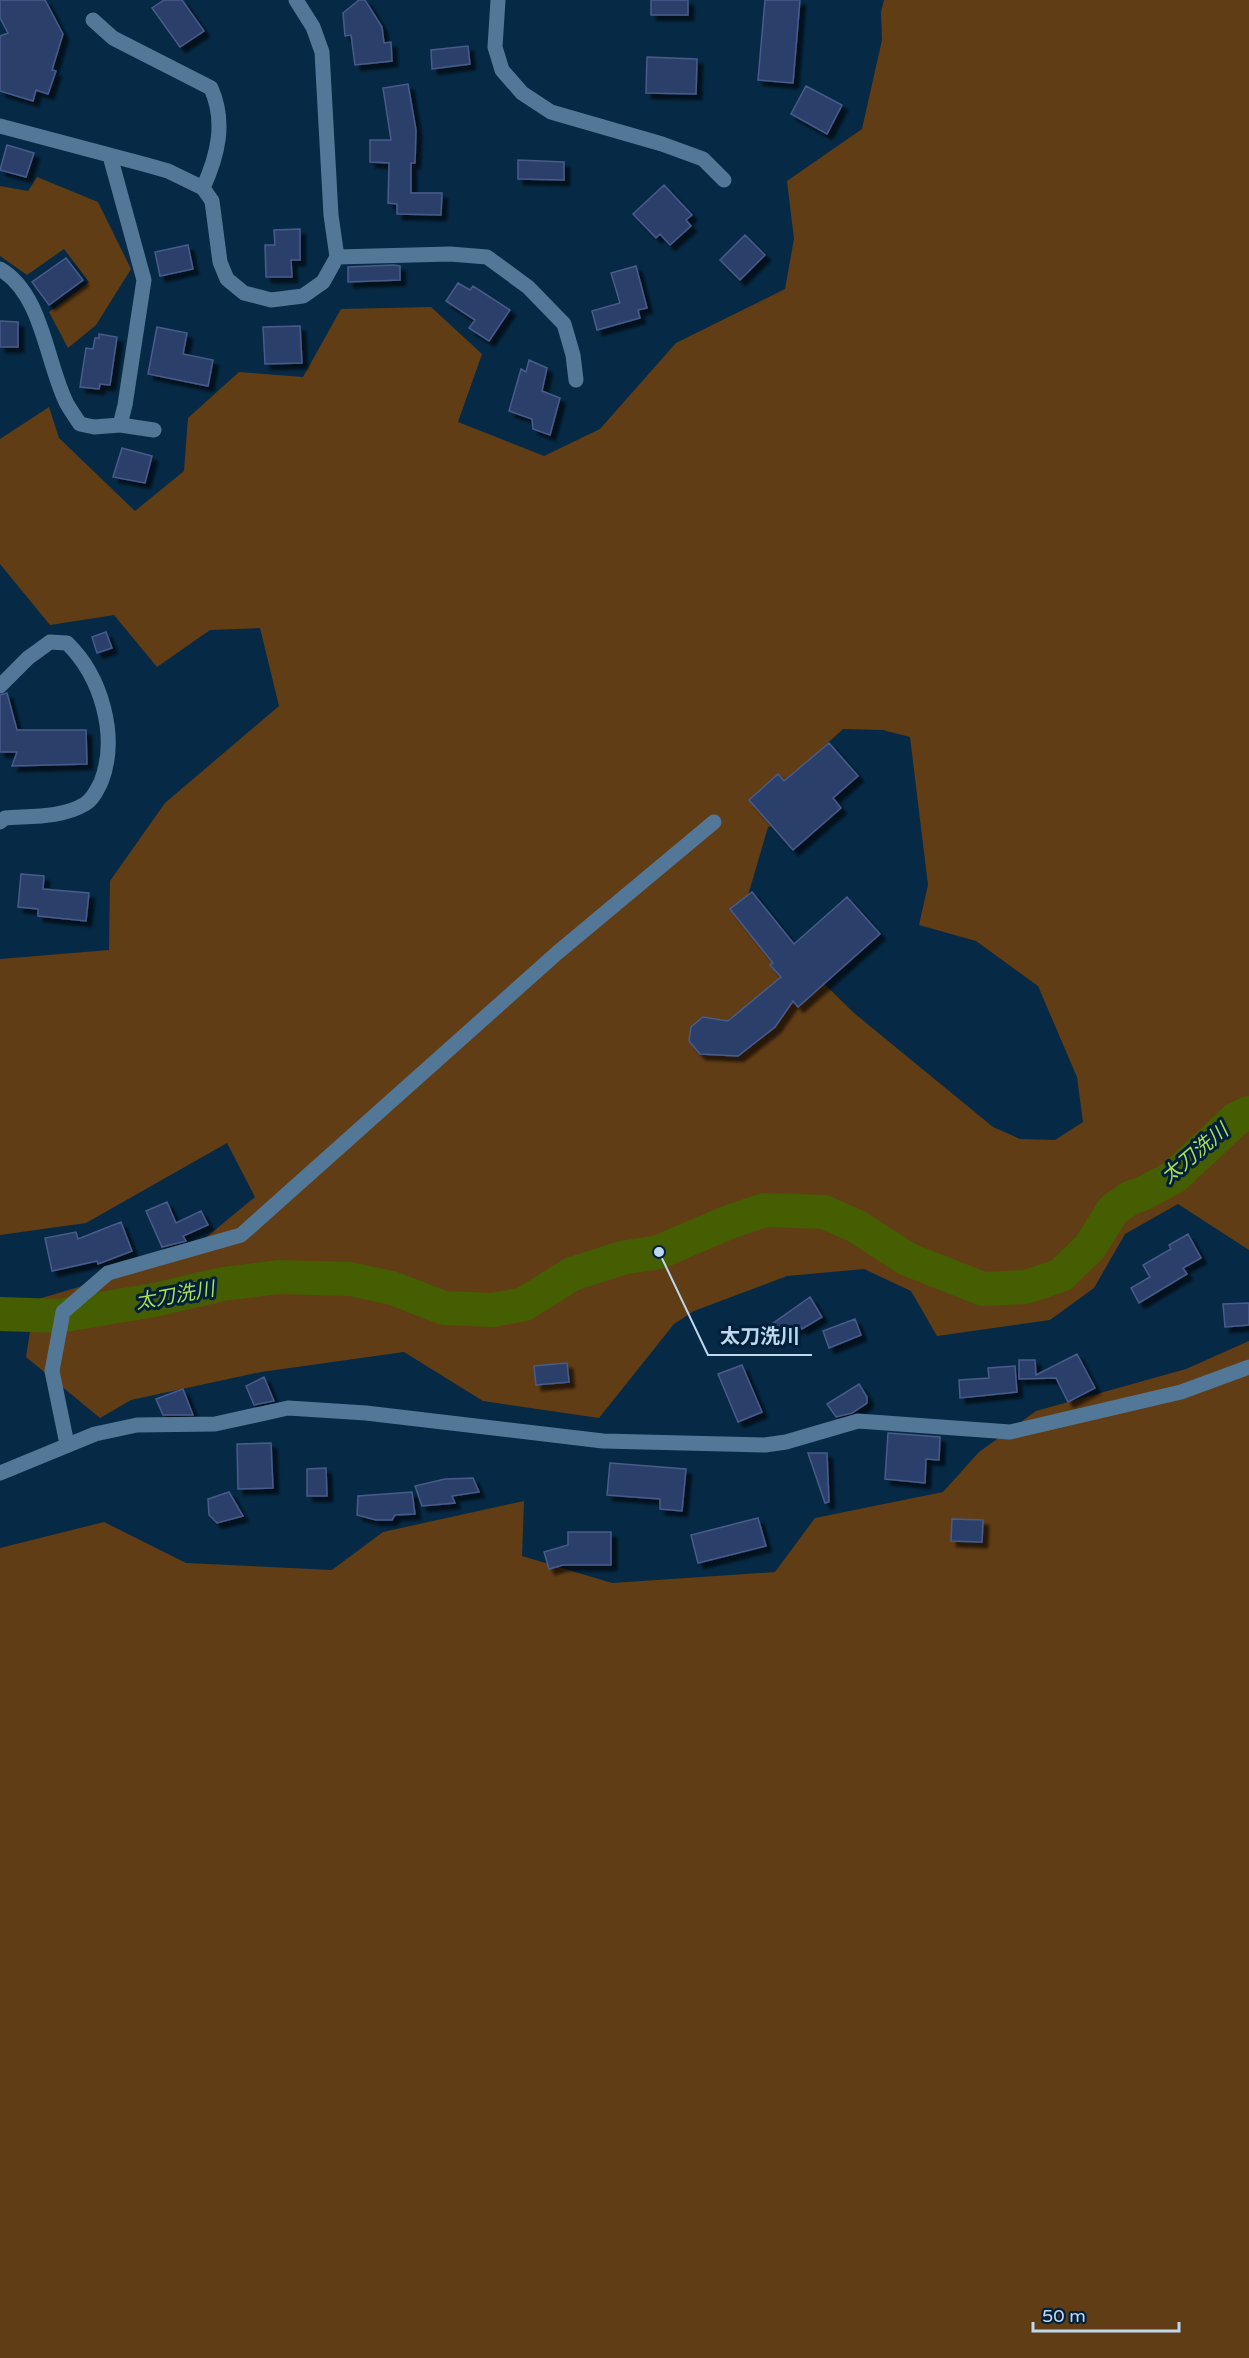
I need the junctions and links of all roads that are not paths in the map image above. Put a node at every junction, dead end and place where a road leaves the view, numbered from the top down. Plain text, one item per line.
1 (296, 0) edge
2 (498, 0) edge
3 (93, 20) dead end
4 (0, 126) edge
5 (110, 156) junction
6 (724, 180) dead end
7 (203, 188) junction
8 (338, 257) junction
9 (0, 269) edge
10 (576, 380) dead end
11 (120, 425) junction
12 (154, 430) dead end
13 (0, 686) edge
14 (0, 822) edge
15 (714, 822) dead end
16 (1249, 1367) edge
17 (67, 1444) junction
18 (0, 1473) edge

1 - 8 street
2 - 6 street
3 - 7 street
4 - 5 street
5 - 7 street
5 - 11 street
7 - 8 street
8 - 10 street
9 - 11 street
11 - 12 street
13 - 14 street
15 - 17 street
16 - 17 street
17 - 18 street

